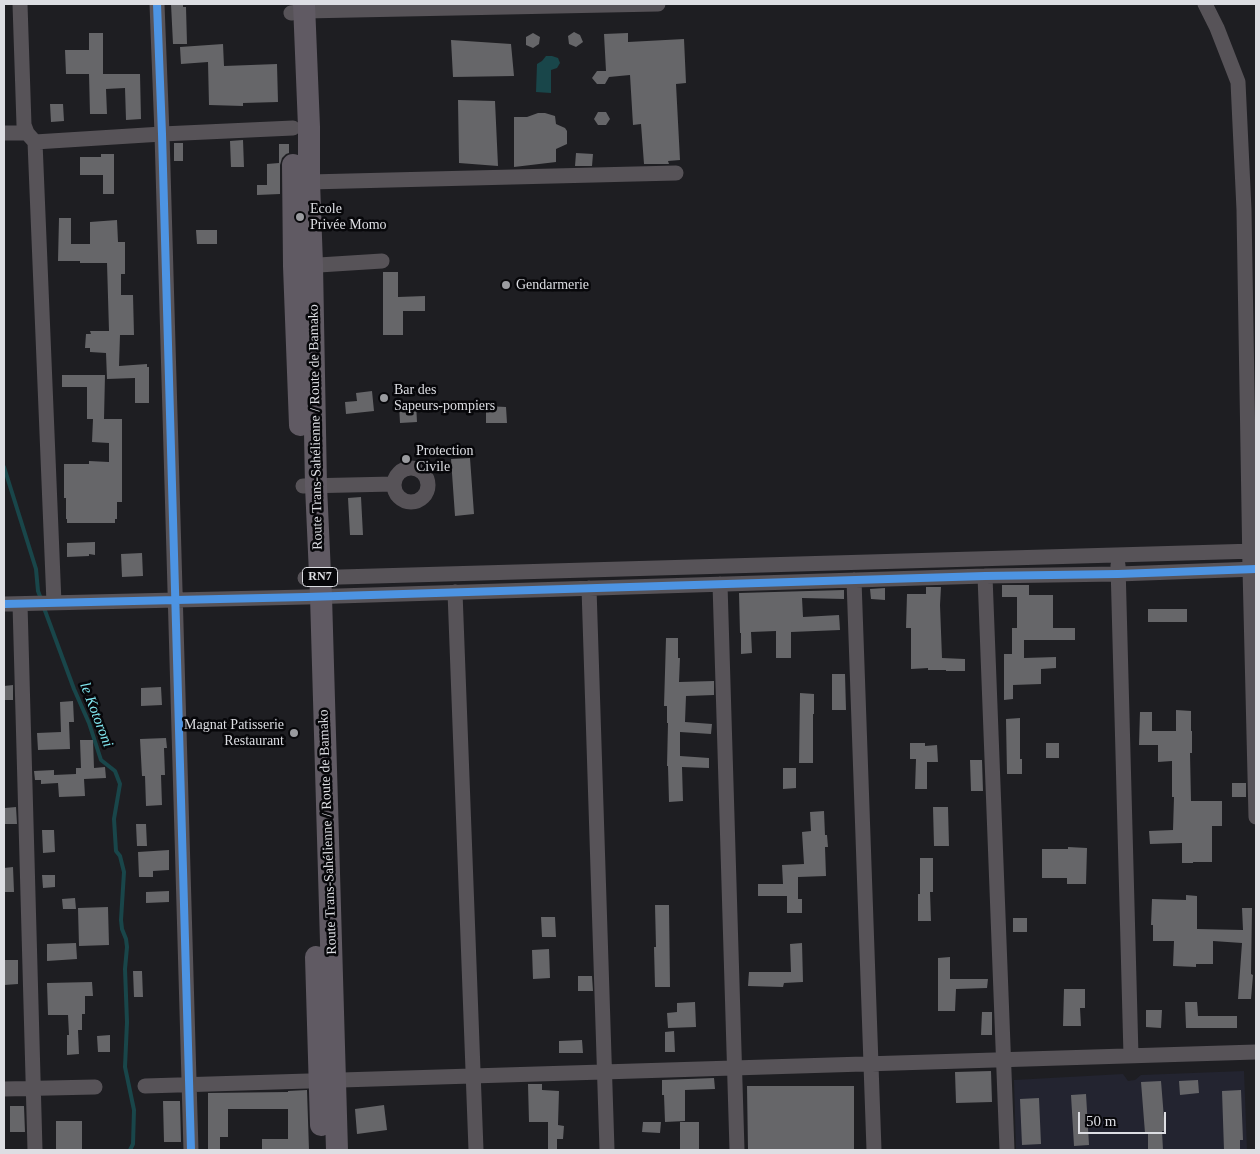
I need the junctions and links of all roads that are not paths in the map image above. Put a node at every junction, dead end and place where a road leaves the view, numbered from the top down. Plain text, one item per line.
1 (20, 4) edge
2 (157, 4) edge
3 (624, 4) edge
4 (658, 4) edge
5 (1205, 4) edge
6 (297, 8) edge
7 (293, 128) junction
8 (4, 133) edge
9 (162, 134) junction
10 (31, 137) junction
11 (676, 173) dead end
12 (309, 182) junction
13 (1250, 210) edge
14 (382, 261) dead end
15 (303, 266) junction
16 (394, 484) dead end
17 (310, 486) junction
18 (1253, 551) edge
19 (1118, 555) junction
20 (1253, 569) edge
21 (1118, 574) junction
22 (985, 576) junction
23 (854, 580) junction
24 (720, 584) junction
25 (313, 587) junction
26 (589, 588) junction
27 (455, 592) junction
28 (175, 600) junction
29 (25, 603) junction
30 (54, 603) junction
31 (4, 604) edge
32 (1256, 817) edge
33 (1256, 1052) edge
34 (1131, 1056) junction
35 (1004, 1060) junction
36 (871, 1064) junction
37 (735, 1068) junction
38 (604, 1072) junction
39 (473, 1076) junction
40 (328, 1081) junction
41 (189, 1085) junction
42 (145, 1086) dead end
43 (95, 1087) dead end
44 (33, 1088) junction
45 (4, 1089) edge
46 (35, 1150) edge
47 (191, 1150) edge
48 (322, 1150) edge
49 (337, 1150) edge
50 (476, 1150) edge
51 (606, 1150) edge
52 (737, 1150) edge
53 (874, 1150) edge
54 (1007, 1150) edge

1 - 10 street
2 - 9 street
3 - 4 street
3 - 6 street
5 - 13 street
6 - 7 highway, Route Trans-Sahélienne / Route de Bamako / RN7
6 - 12 highway, Route Trans-Sahélienne / Route de Bamako / RN7
7 - 9 street
7 - 15 highway, Route Trans-Sahélienne / Route de Bamako / RN7
8 - 10 street
9 - 10 street
9 - 28 street
10 - 30 street
11 - 12 street
12 - 15 highway, Route Trans-Sahélienne / Route de Bamako / RN7
13 - 18 street
14 - 15 street
15 - 17 highway, Route Trans-Sahélienne / Route de Bamako / RN7
16 - 17 street
17 - 25 highway, Route Trans-Sahélienne / Route de Bamako / RN7
18 - 19 street
18 - 20 street
19 - 21 street
19 - 25 street
20 - 21 street
20 - 32 street
21 - 22 street
21 - 34 street
22 - 23 street
22 - 35 street
23 - 24 street
23 - 36 street
24 - 26 street
24 - 37 street
25 - 27 street
25 - 28 street
25 - 40 highway, Route Trans-Sahélienne / Route de Bamako / RN7
26 - 27 street
26 - 38 street
27 - 39 street
28 - 30 street
28 - 41 street
29 - 30 street
29 - 31 street
29 - 44 street
33 - 34 street
34 - 35 street
35 - 36 street
35 - 54 street
36 - 37 street
36 - 53 street
37 - 38 street
37 - 52 street
38 - 39 street
38 - 51 street
39 - 40 street
39 - 50 street
40 - 41 street
40 - 48 highway, Route Trans-Sahélienne / Route de Bamako / RN7
40 - 49 highway, Route Trans-Sahélienne / Route de Bamako / RN7
41 - 42 street
41 - 47 street
43 - 44 street
44 - 45 street
44 - 46 street

